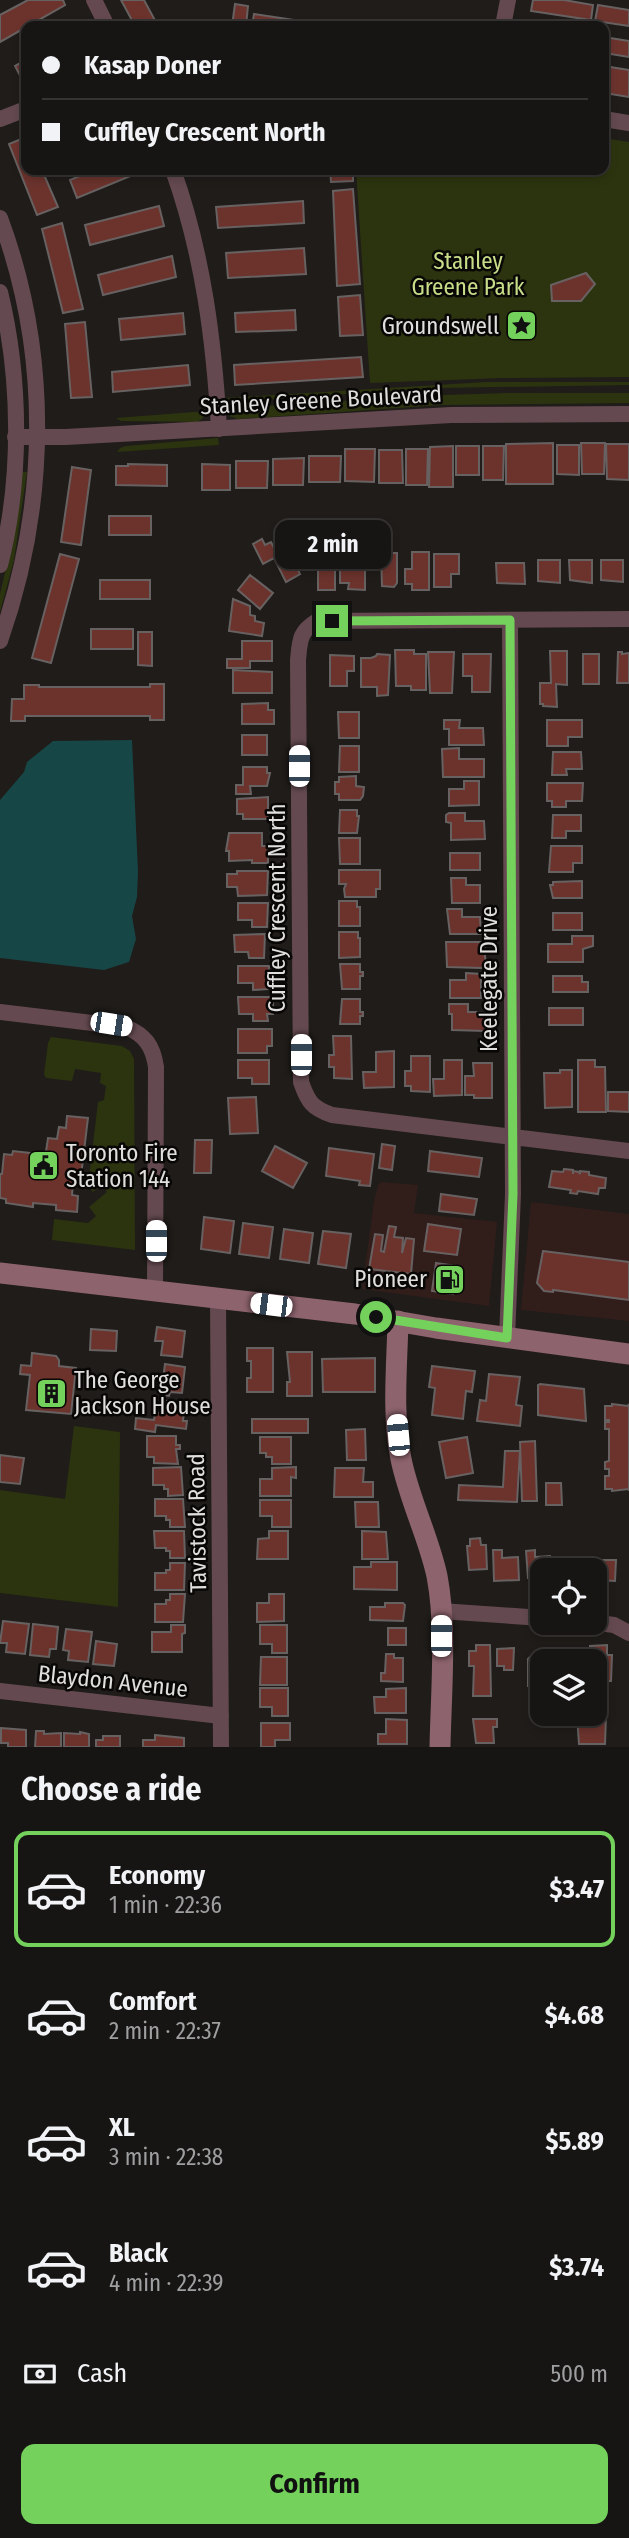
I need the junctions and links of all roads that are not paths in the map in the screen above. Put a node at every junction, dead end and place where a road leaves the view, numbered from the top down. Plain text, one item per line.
1 (94, 0) edge
2 (508, 0) edge
3 (104, 21) edge
4 (504, 21) edge
5 (21, 110) edge
6 (0, 120) edge
7 (609, 120) edge
8 (629, 123) edge
9 (175, 175) edge
10 (0, 218) edge
11 (0, 292) edge
12 (629, 414) edge
13 (219, 429) junction
14 (15, 437) junction
15 (38, 438) junction
16 (0, 565) edge
17 (629, 619) edge
18 (510, 620) junction
19 (0, 641) edge
20 (0, 1012) edge
21 (513, 1135) junction
22 (629, 1151) edge
23 (0, 1273) edge
24 (155, 1292) junction
25 (218, 1299) junction
26 (398, 1321) junction
27 (507, 1338) junction
28 (629, 1354) edge
29 (441, 1611) junction
30 (530, 1617) edge
31 (607, 1624) edge
32 (629, 1633) edge
33 (0, 1691) edge
34 (221, 1716) junction
35 (221, 1747) edge
36 (440, 1747) edge

1 - 3 street
2 - 4 street
5 - 6 street
7 - 8 street
9 - 13 street
10 - 15 street
11 - 14 street
12 - 13 street, Stanley Greene Boulevard
13 - 15 street, Stanley Greene Boulevard
14 - 15 street, Stanley Greene Boulevard
14 - 16 street
15 - 19 street
17 - 18 street
18 - 21 street, Keelegate Drive
18 - 21 street, Cuffley Crescent North
20 - 24 street
21 - 22 street
21 - 27 street, Keelegate Drive
23 - 24 main road
24 - 25 main road
25 - 26 main road
25 - 34 street, Tavistock Road
26 - 27 main road
26 - 29 main road
27 - 28 main road
29 - 30 street
29 - 36 main road
31 - 32 street
33 - 34 street, Blaydon Avenue
34 - 35 street, Tavistock Road

